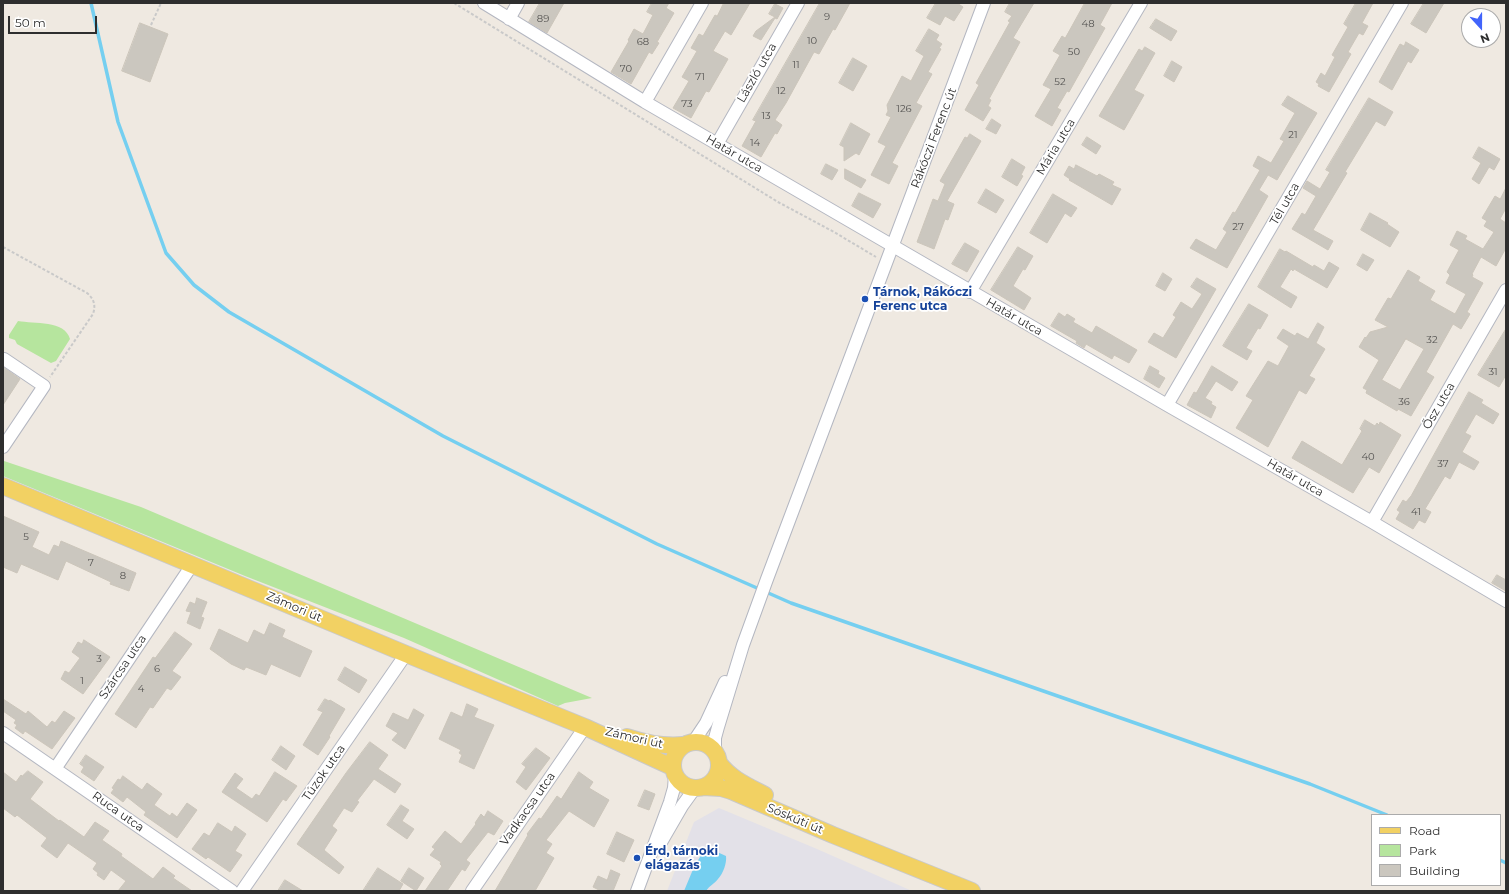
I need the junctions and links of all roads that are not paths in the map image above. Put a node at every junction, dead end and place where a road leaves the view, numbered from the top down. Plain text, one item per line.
1 (484, 3) edge
2 (518, 3) edge
3 (702, 3) edge
4 (798, 3) edge
5 (984, 3) edge
6 (1141, 3) edge
7 (1402, 3) edge
8 (509, 19) junction
9 (645, 102) junction
10 (717, 144) junction
11 (893, 246) junction
12 (1506, 290) edge
13 (970, 292) junction
14 (4, 359) edge
15 (1167, 405) junction
16 (3, 447) edge
17 (3, 486) edge
18 (1372, 522) junction
19 (192, 565) junction
20 (1506, 601) edge
21 (744, 645) junction
22 (406, 654) junction
23 (585, 727) junction
24 (3, 733) edge
25 (688, 743) junction
26 (717, 757) junction
27 (55, 769) junction
28 (674, 771) junction
29 (699, 788) junction
30 (885, 855) junction
31 (642, 879) junction
32 (232, 891) edge
33 (242, 891) edge
34 (472, 891) edge
35 (637, 891) edge
36 (972, 891) edge

1 - 8 street, Határ utca
2 - 8 street
3 - 9 street
4 - 10 street, László utca
5 - 11 street, Rákóczi Ferenc út
6 - 13 street, Mária utca
7 - 15 street, Tél utca
8 - 9 street, Határ utca
9 - 10 street, Határ utca
10 - 11 street, Határ utca
11 - 13 street, Határ utca
11 - 21 street, Rákóczi Ferenc út
12 - 18 street, Ősz utca
13 - 15 street, Határ utca
14 - 16 street
15 - 18 street, Határ utca
17 - 19 main road, Zámori út
18 - 20 street, Határ utca
19 - 22 main road, Zámori út
19 - 27 street, Szárcsa utca
21 - 25 street
21 - 26 street
22 - 23 main road, Zámori út
22 - 33 street, Túzok utca
23 - 25 main road, Zámori út
23 - 28 main road, Zámori út
23 - 34 street, Vadkacsa utca
24 - 27 street, Ruca utca
25 - 26 main road
25 - 28 main road
26 - 29 main road
26 - 30 main road, Sóskúti út
27 - 32 street, Ruca utca
28 - 29 main road
28 - 31 street
29 - 30 main road, Sóskúti út
29 - 31 street
30 - 36 main road, Sóskúti út
31 - 35 street

